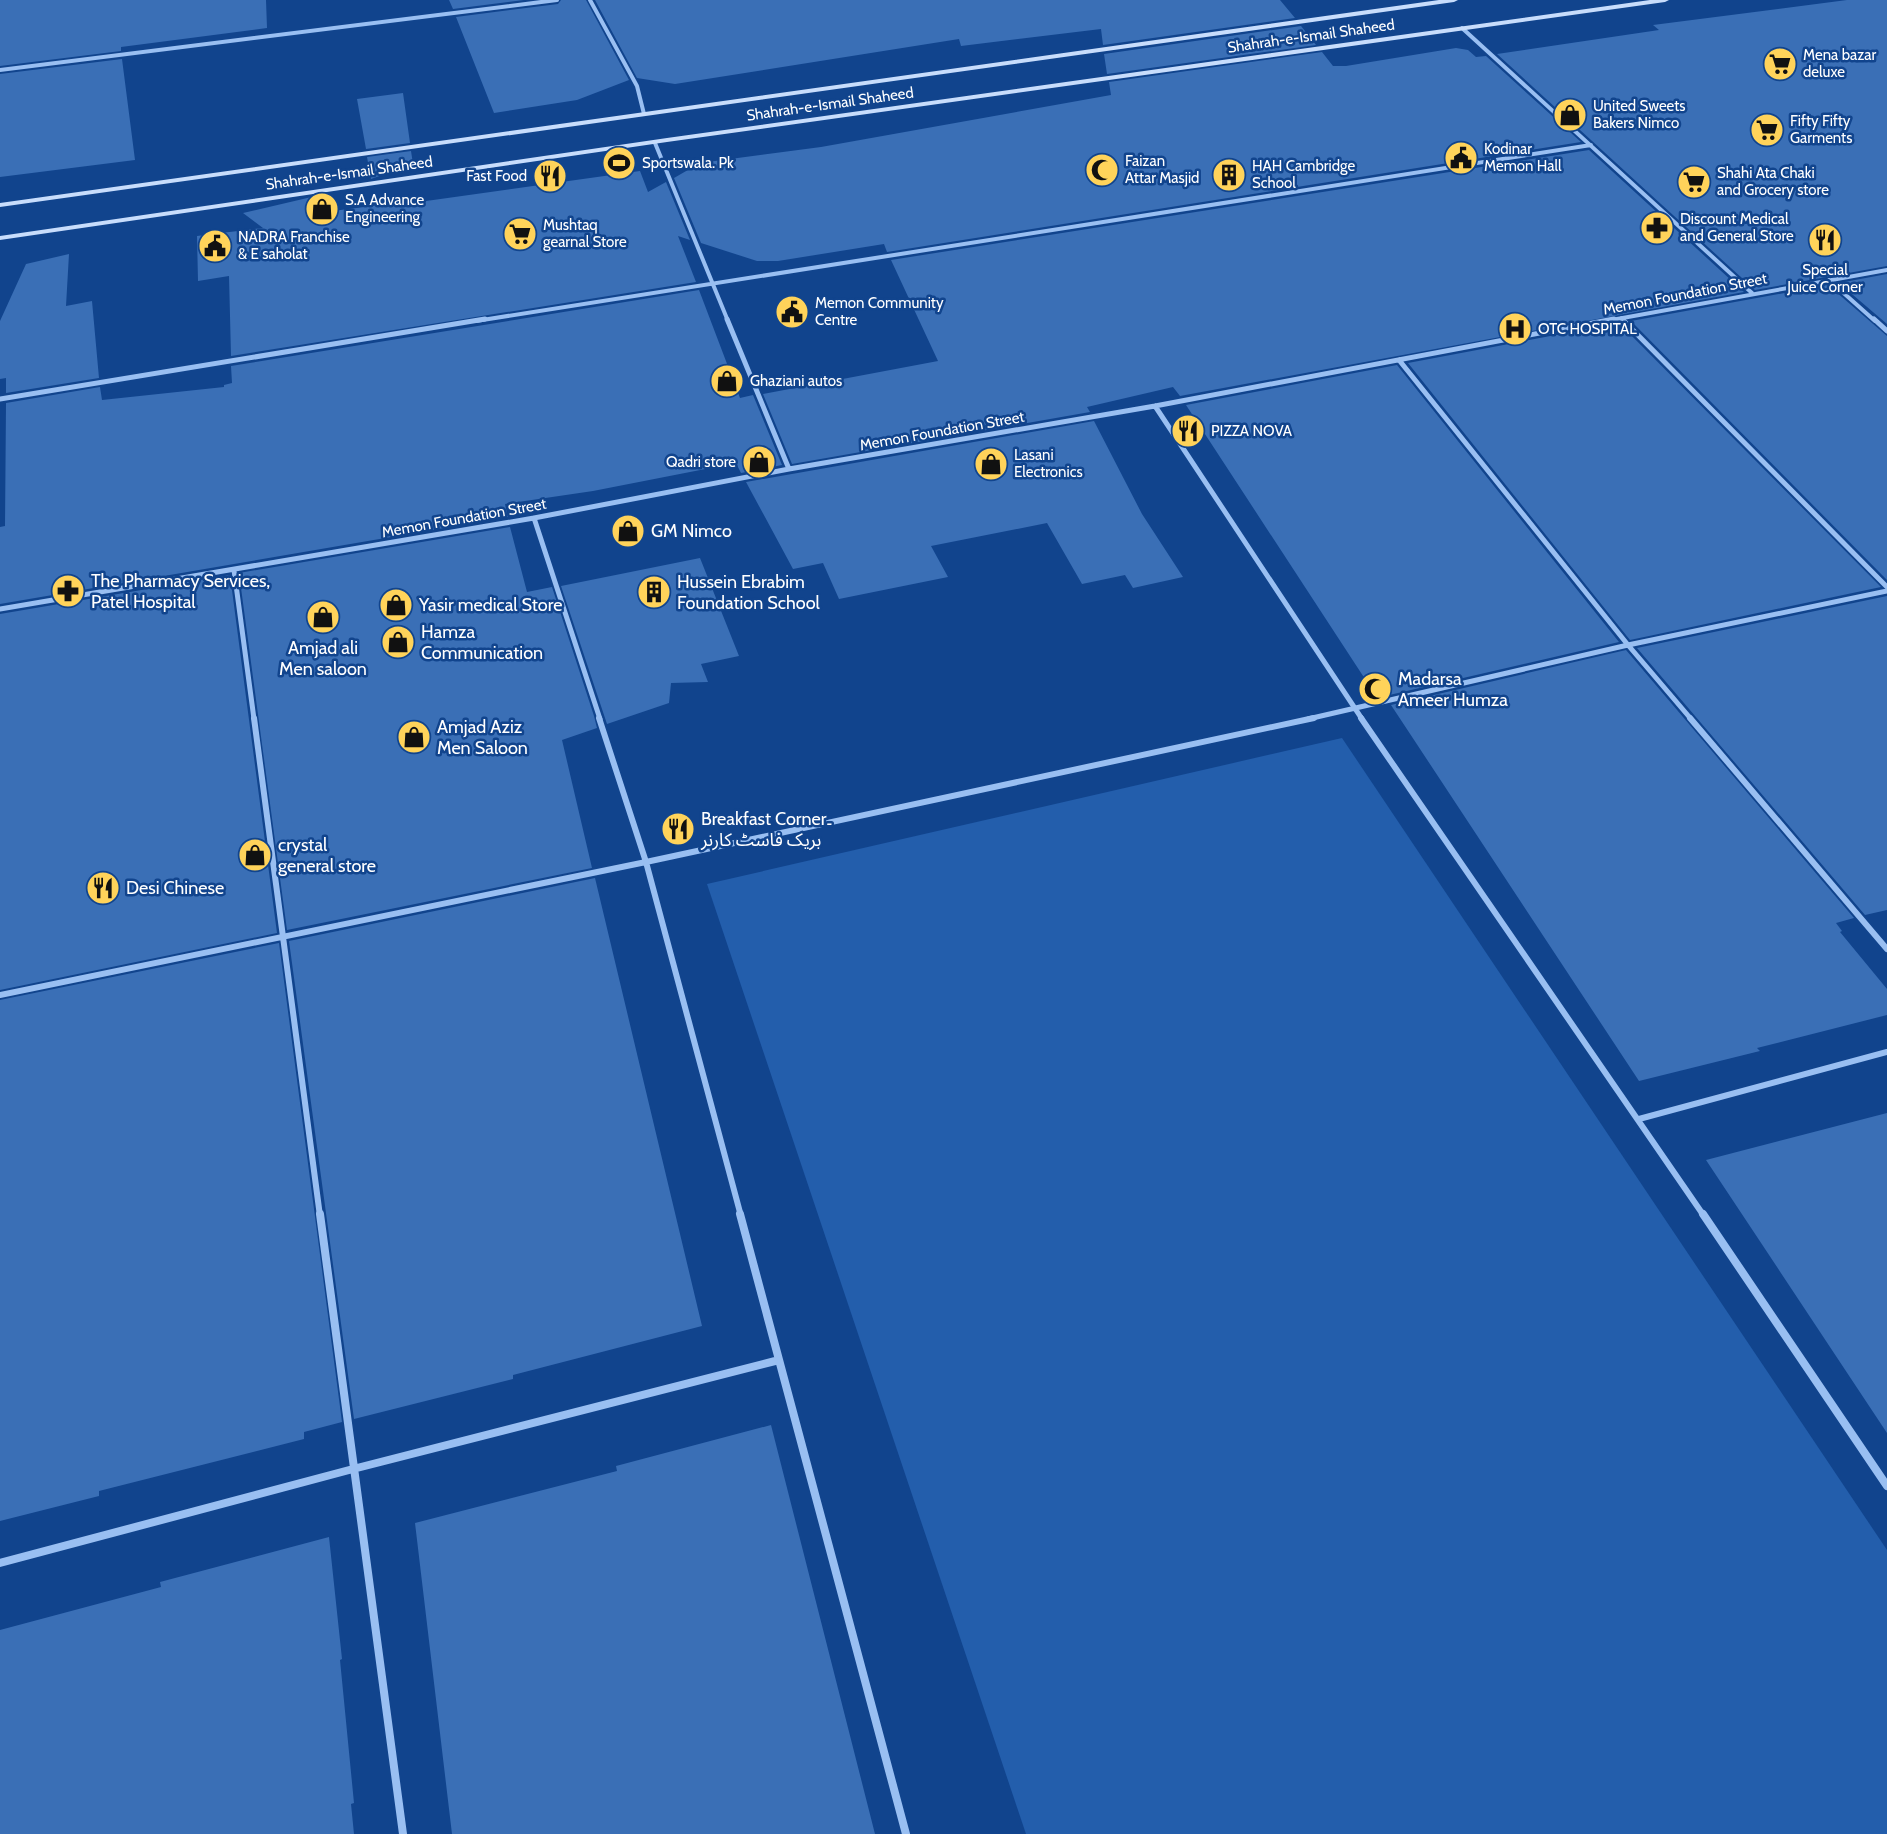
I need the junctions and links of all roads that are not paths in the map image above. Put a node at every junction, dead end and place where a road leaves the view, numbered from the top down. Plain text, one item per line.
1 (557, 0) edge
2 (590, 0) edge
3 (1454, 0) edge
4 (1665, 0) edge
5 (1434, 1) edge
6 (1462, 28) junction
7 (0, 70) edge
8 (644, 114) junction
9 (655, 143) junction
10 (1591, 145) junction
11 (0, 205) edge
12 (0, 237) edge
13 (1887, 270) edge
14 (1829, 280) junction
15 (711, 282) junction
16 (1752, 293) junction
17 (1621, 318) junction
18 (1887, 332) edge
19 (1399, 360) junction
20 (0, 399) edge
21 (1155, 406) junction
22 (789, 470) junction
23 (534, 518) junction
24 (234, 570) junction
25 (1887, 586) edge
26 (1887, 591) edge
27 (0, 609) edge
28 (1629, 645) junction
29 (1355, 709) junction
30 (646, 862) junction
31 (282, 937) junction
32 (1887, 949) edge
33 (0, 995) edge
34 (1887, 1052) edge
35 (1639, 1119) junction
36 (779, 1360) junction
37 (352, 1469) junction
38 (1887, 1486) edge
39 (0, 1563) edge
40 (403, 1834) edge
41 (906, 1834) edge

1 - 7 street
2 - 8 street
3 - 5 main road, Shahrah-e-Ismail Shaheed
4 - 6 main road, Shahrah-e-Ismail Shaheed
5 - 8 main road, Shahrah-e-Ismail Shaheed
6 - 9 main road, Shahrah-e-Ismail Shaheed
6 - 10 street
8 - 11 main road, Shahrah-e-Ismail Shaheed
9 - 12 main road, Shahrah-e-Ismail Shaheed
9 - 15 street
10 - 15 street
10 - 16 street
13 - 14 street, Memon Foundation Street
14 - 16 street, Memon Foundation Street
14 - 18 street
15 - 20 street
15 - 22 street
16 - 17 street, Memon Foundation Street
17 - 19 street, Memon Foundation Street
17 - 25 street
19 - 21 street, Memon Foundation Street
19 - 28 street
21 - 22 street, Memon Foundation Street
21 - 29 street
22 - 23 street, Memon Foundation Street
23 - 24 street, Memon Foundation Street
23 - 30 street
24 - 27 street, Memon Foundation Street
24 - 31 street
26 - 28 street
28 - 29 street
28 - 32 street
29 - 30 street
29 - 35 street
30 - 31 street
30 - 36 street
31 - 33 street
31 - 37 street
34 - 35 street
35 - 38 street
36 - 37 street
36 - 41 street
37 - 39 street
37 - 40 street

